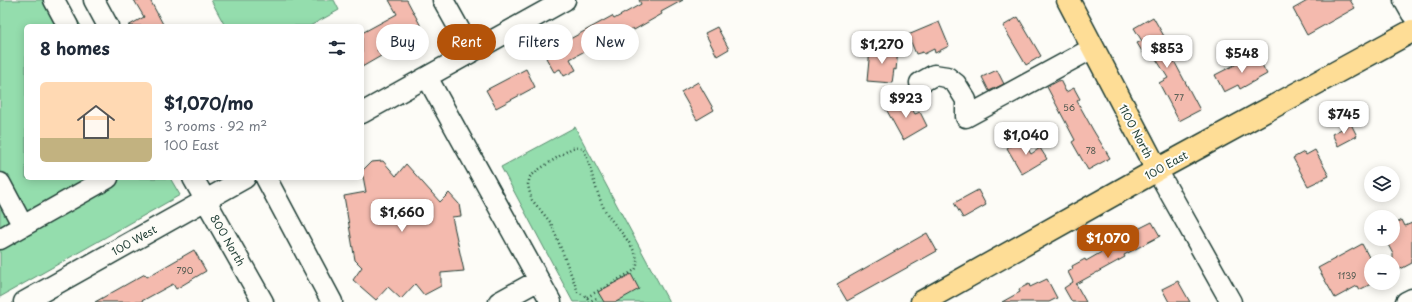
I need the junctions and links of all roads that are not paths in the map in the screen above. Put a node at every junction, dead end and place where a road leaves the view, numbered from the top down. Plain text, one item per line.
1 (54, 0) edge
2 (94, 0) edge
3 (444, 0) edge
4 (565, 0) edge
5 (1068, 0) edge
6 (1404, 0) edge
7 (1412, 14) edge
8 (67, 24) edge
9 (107, 24) edge
10 (457, 24) edge
11 (1412, 31) edge
12 (496, 39) edge
13 (1093, 48) junction
14 (458, 60) edge
15 (427, 77) junction
16 (920, 83) dead end
17 (364, 112) edge
18 (1157, 170) junction
19 (104, 180) edge
20 (193, 180) edge
21 (241, 180) edge
22 (267, 180) edge
23 (0, 183) edge
24 (205, 200) junction
25 (24, 226) junction
26 (0, 239) edge
27 (539, 280) junction
28 (1412, 299) edge
29 (24, 302) edge
30 (263, 302) edge
31 (332, 302) edge
32 (499, 302) edge
33 (551, 302) edge
34 (922, 302) edge
35 (1231, 302) edge
36 (1406, 302) edge

1 - 8 street
2 - 9 street
3 - 10 street
4 - 12 street
5 - 13 main road, 1100 North
6 - 7 street
11 - 18 main road, 100 East
13 - 16 street
13 - 18 main road, 1100 North
14 - 15 street
15 - 17 street
15 - 27 street
18 - 34 main road, 100 East
18 - 35 street, 1100 North
19 - 25 street
20 - 24 street, 800 North
21 - 24 street, 100 West
22 - 31 street
23 - 25 street
24 - 29 street, 100 West
24 - 30 street, 800 North
25 - 26 street
27 - 32 street
27 - 33 street
28 - 36 street

